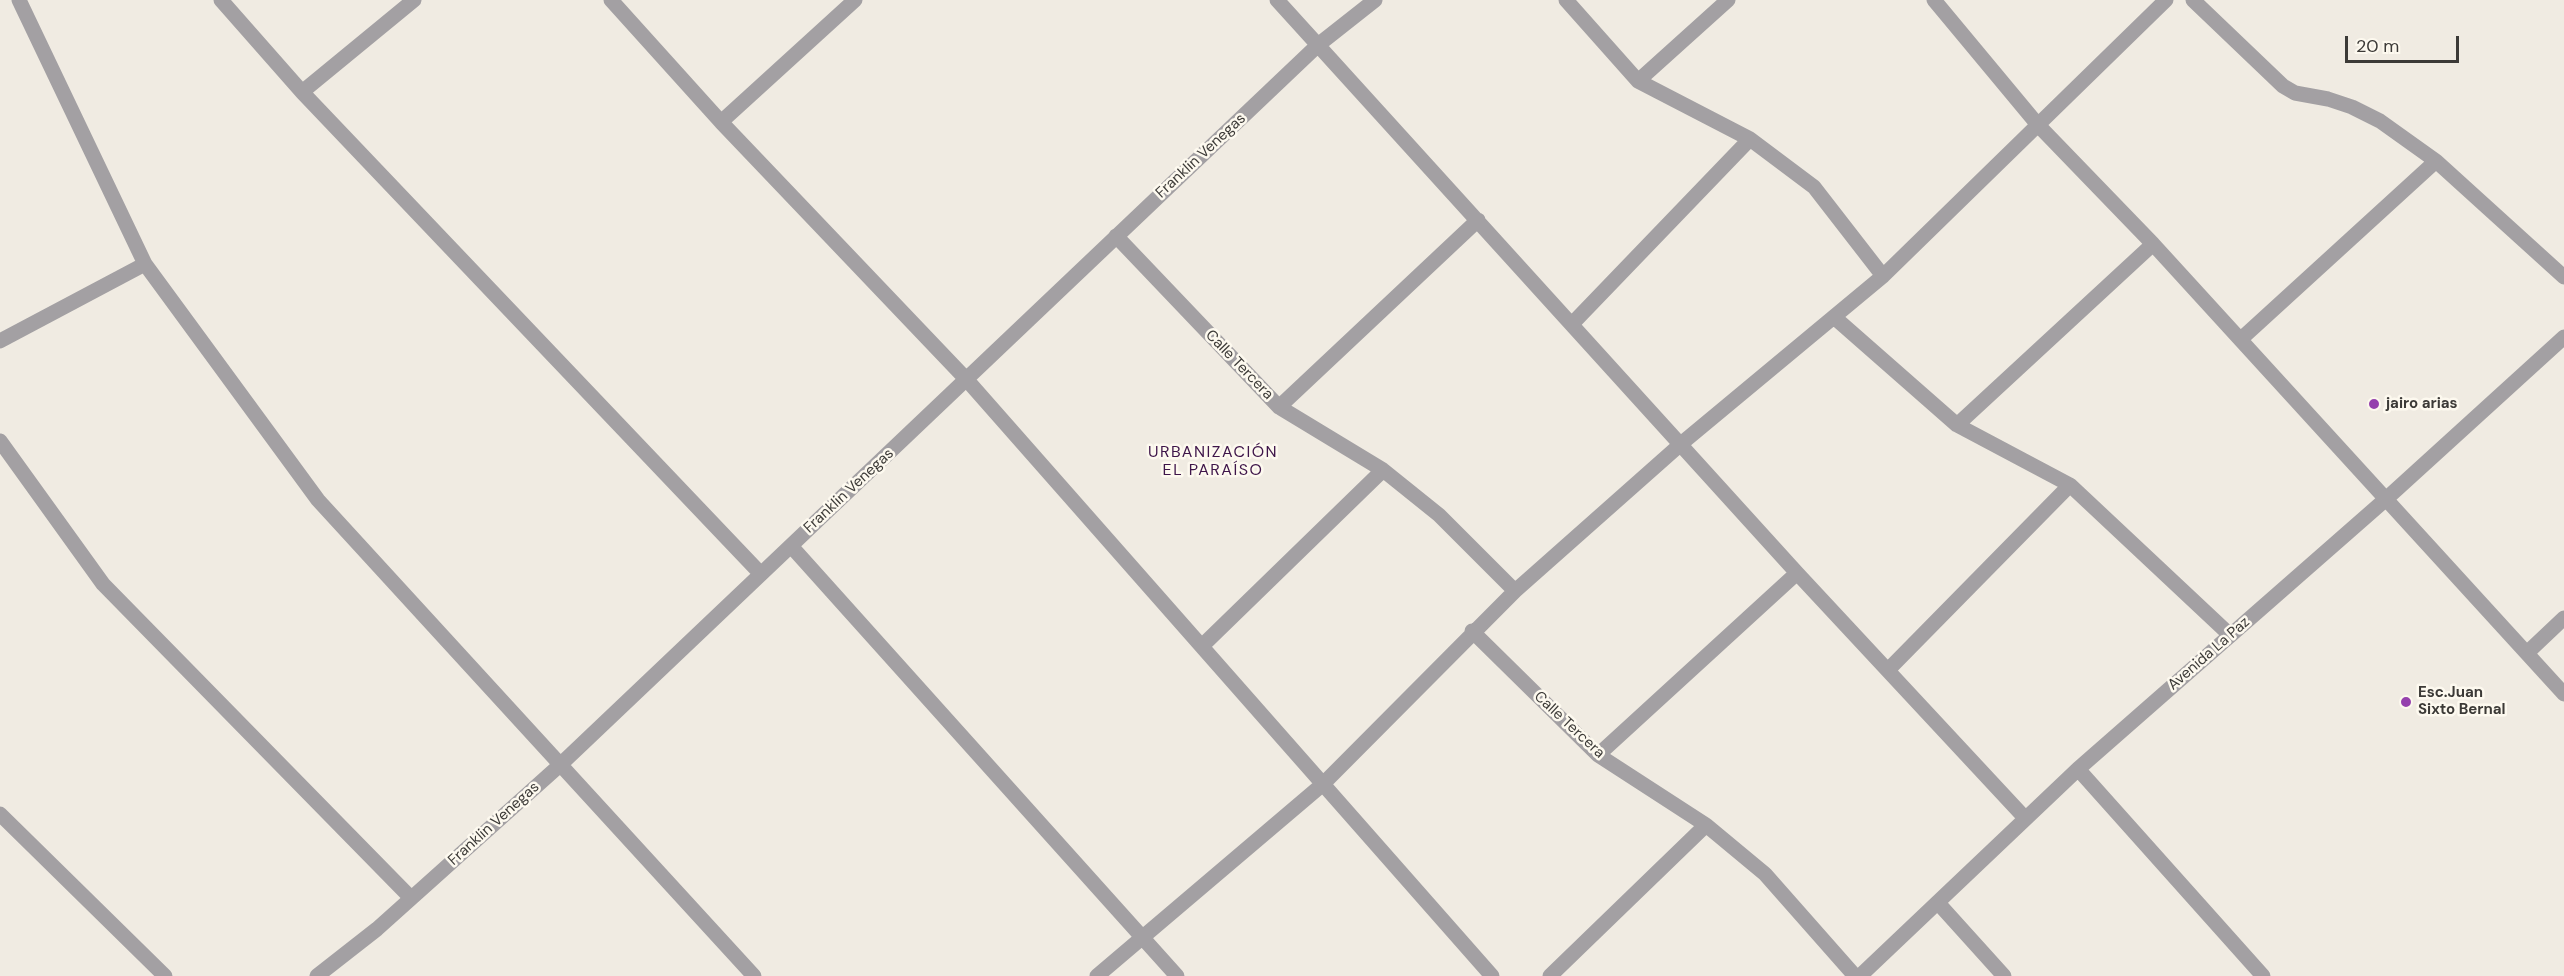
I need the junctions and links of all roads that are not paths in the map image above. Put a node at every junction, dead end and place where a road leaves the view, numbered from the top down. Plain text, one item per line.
1 (19, 0) edge
2 (221, 0) edge
3 (414, 0) edge
4 (611, 0) edge
5 (855, 0) edge
6 (1277, 0) edge
7 (1375, 0) edge
8 (1566, 0) edge
9 (1728, 0) edge
10 (1934, 0) edge
11 (2166, 0) edge
12 (2193, 0) edge
13 (1318, 45) junction
14 (1638, 81) junction
15 (302, 92) junction
16 (721, 122) junction
17 (2038, 125) junction
18 (1750, 139) junction
19 (2436, 161) junction
20 (1478, 220) junction
21 (1116, 236) junction
22 (2153, 243) junction
23 (145, 264) junction
24 (1883, 276) junction
25 (2564, 277) edge
26 (1834, 317) junction
27 (1572, 324) junction
28 (2564, 337) edge
29 (2241, 339) junction
30 (0, 341) edge
31 (967, 380) junction
32 (1279, 407) junction
33 (1957, 424) junction
34 (0, 441) edge
35 (1682, 443) junction
36 (1383, 470) junction
37 (2070, 485) junction
38 (2386, 499) junction
39 (791, 546) junction
40 (760, 573) junction
41 (1797, 573) junction
42 (1515, 591) junction
43 (2564, 618) edge
44 (1472, 631) junction
45 (2230, 635) junction
46 (1202, 646) junction
47 (2528, 652) junction
48 (1888, 670) junction
49 (2564, 694) edge
50 (1598, 755) junction
51 (560, 765) junction
52 (2078, 769) junction
53 (1323, 784) junction
54 (0, 814) edge
55 (2025, 818) junction
56 (1706, 825) junction
57 (411, 898) junction
58 (1939, 904) junction
59 (1142, 937) junction
60 (165, 976) edge
61 (317, 976) edge
62 (754, 976) edge
63 (1097, 976) edge
64 (1177, 976) edge
65 (1492, 976) edge
66 (1550, 976) edge
67 (1855, 976) edge
68 (1860, 976) edge
69 (2004, 976) edge
70 (2263, 976) edge

1 - 23 street
2 - 15 street
3 - 15 street
4 - 16 street
5 - 16 street
6 - 13 street
7 - 13 street, Franklin Venegas
8 - 14 street
9 - 14 street
10 - 17 street
11 - 17 street
12 - 19 street
13 - 20 street
13 - 21 street, Franklin Venegas
14 - 18 street
15 - 40 street
16 - 31 street
17 - 22 street
17 - 24 street
18 - 24 street
18 - 27 street
19 - 25 street
19 - 29 street
20 - 27 street
20 - 32 street
21 - 31 street, Franklin Venegas
21 - 32 street, Calle Tercera
22 - 29 street
22 - 33 street
23 - 30 street
23 - 51 street
24 - 26 street
26 - 33 street
26 - 35 street
27 - 35 street
28 - 38 street, Avenida La Paz
29 - 38 street
31 - 39 street, Franklin Venegas
31 - 46 street
32 - 36 street, Calle Tercera
33 - 37 street
34 - 57 street
35 - 41 street
35 - 42 street
36 - 42 street, Calle Tercera
36 - 46 street
37 - 45 street
37 - 48 street
38 - 45 street, Avenida La Paz
38 - 47 street
39 - 40 street, Franklin Venegas
39 - 59 street
40 - 51 street, Franklin Venegas
41 - 48 street
41 - 50 street
42 - 44 street
43 - 47 street
44 - 50 street, Calle Tercera
44 - 53 street
45 - 52 street, Avenida La Paz
46 - 53 street
47 - 49 street
48 - 55 street
50 - 56 street, Calle Tercera
51 - 57 street, Franklin Venegas
51 - 62 street
52 - 55 street, Avenida La Paz
52 - 70 street
53 - 59 street
53 - 65 street
54 - 60 street
55 - 58 street, Avenida La Paz
56 - 66 street
56 - 67 street, Calle Tercera
57 - 61 street, Franklin Venegas
58 - 68 street, Avenida La Paz
58 - 69 street
59 - 63 street
59 - 64 street

